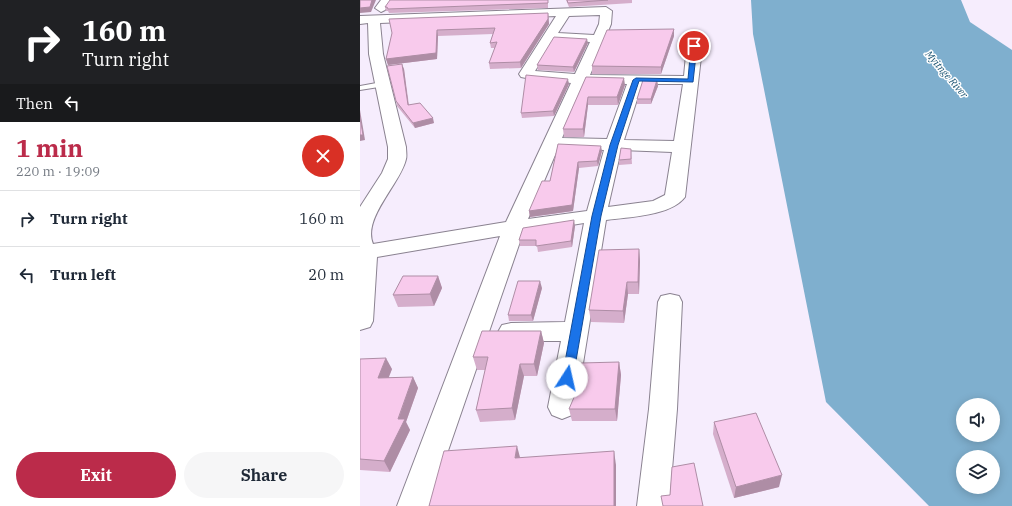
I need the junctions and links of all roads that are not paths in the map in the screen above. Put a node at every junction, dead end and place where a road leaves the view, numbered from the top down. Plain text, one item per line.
1 (540, 2) edge
2 (510, 3) edge
3 (604, 4) edge
4 (433, 6) edge
5 (480, 7) junction
6 (372, 11) edge
7 (565, 12) junction
8 (694, 34) dead end
9 (550, 36) junction
10 (597, 39) junction
11 (580, 79) junction
12 (636, 80) junction
13 (691, 80) junction
14 (382, 84) junction
15 (360, 88) edge
16 (552, 142) junction
17 (614, 145) junction
18 (682, 148) junction
19 (596, 216) junction
20 (514, 226) junction
21 (366, 252) junction
22 (670, 302) dead end
23 (362, 321) dead end
24 (576, 331) junction
25 (476, 333) junction
26 (562, 407) dead end
27 (413, 506) edge
28 (653, 506) edge

1 - 3 street
2 - 5 street
3 - 7 street
3 - 10 street
4 - 6 street
5 - 6 street
5 - 7 street
6 - 14 street
7 - 9 street
8 - 13 street
9 - 10 street
9 - 11 street
10 - 11 street
11 - 12 street
11 - 16 street
12 - 13 street
12 - 17 street
13 - 18 street
14 - 15 lane
14 - 21 street
16 - 17 street
16 - 20 street
17 - 18 street
17 - 19 street
18 - 19 street
19 - 20 street
19 - 24 street
20 - 21 street
20 - 25 street
21 - 23 street
22 - 28 street
24 - 25 street
24 - 26 street
25 - 27 street

